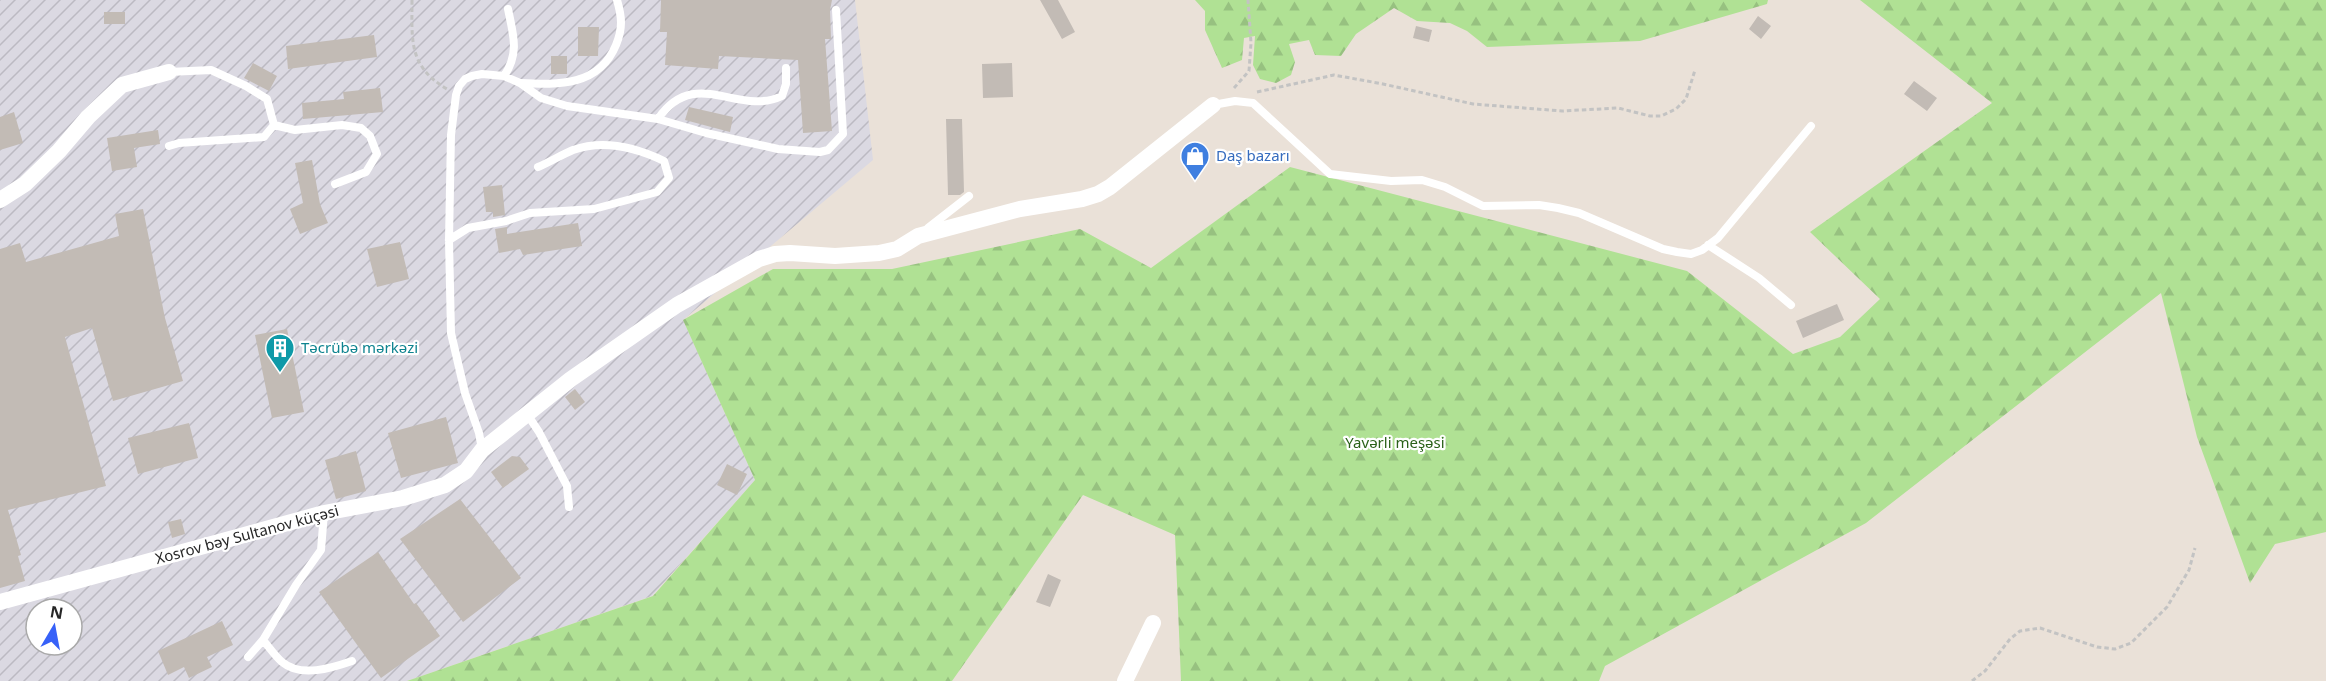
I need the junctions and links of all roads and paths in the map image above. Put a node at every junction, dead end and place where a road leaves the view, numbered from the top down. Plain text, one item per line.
1 (412, 0) edge
2 (617, 0) edge
3 (1248, 0) edge
4 (508, 9) dead end
5 (836, 10) dead end
6 (786, 68) dead end
7 (1695, 70) dead end
8 (169, 72) joint
9 (504, 76) junction
10 (520, 83) junction
11 (1249, 93) dead end
12 (456, 95) junction
13 (1213, 105) junction
14 (658, 119) junction
15 (274, 125) junction
16 (1811, 126) dead end
17 (169, 146) dead end
18 (538, 166) dead end
19 (335, 184) dead end
20 (969, 196) dead end
21 (0, 200) edge
22 (918, 236) junction
23 (448, 240) junction
24 (1708, 245) junction
25 (1791, 305) dead end
26 (527, 414) junction
27 (482, 450) junction
28 (569, 507) dead end
29 (324, 513) junction
30 (2195, 548) dead end
31 (0, 602) edge
32 (1153, 622) dead end
33 (263, 640) junction
34 (248, 657) dead end
35 (352, 661) dead end
36 (1125, 681) edge
37 (1972, 681) edge

1 - 12 path
2 - 10 lane
3 - 13 path
4 - 9 lane
5 - 14 lane
6 - 14 lane
7 - 11 path
8 - 15 lane
8 - 21 street
9 - 10 lane
9 - 12 lane
10 - 14 lane
12 - 23 lane
13 - 22 street, Xosrov bəy Sultanov küçəsi
13 - 24 lane
15 - 17 lane
15 - 19 lane
16 - 24 lane
18 - 23 lane
20 - 22 lane
22 - 26 street, Xosrov bəy Sultanov küçəsi
23 - 27 lane
24 - 25 lane
26 - 27 street, Xosrov bəy Sultanov küçəsi
26 - 28 lane
27 - 29 street, Xosrov bəy Sultanov küçəsi
29 - 31 street, Xosrov bəy Sultanov küçəsi
29 - 33 lane
30 - 37 path
32 - 36 street
33 - 34 lane
33 - 35 lane

